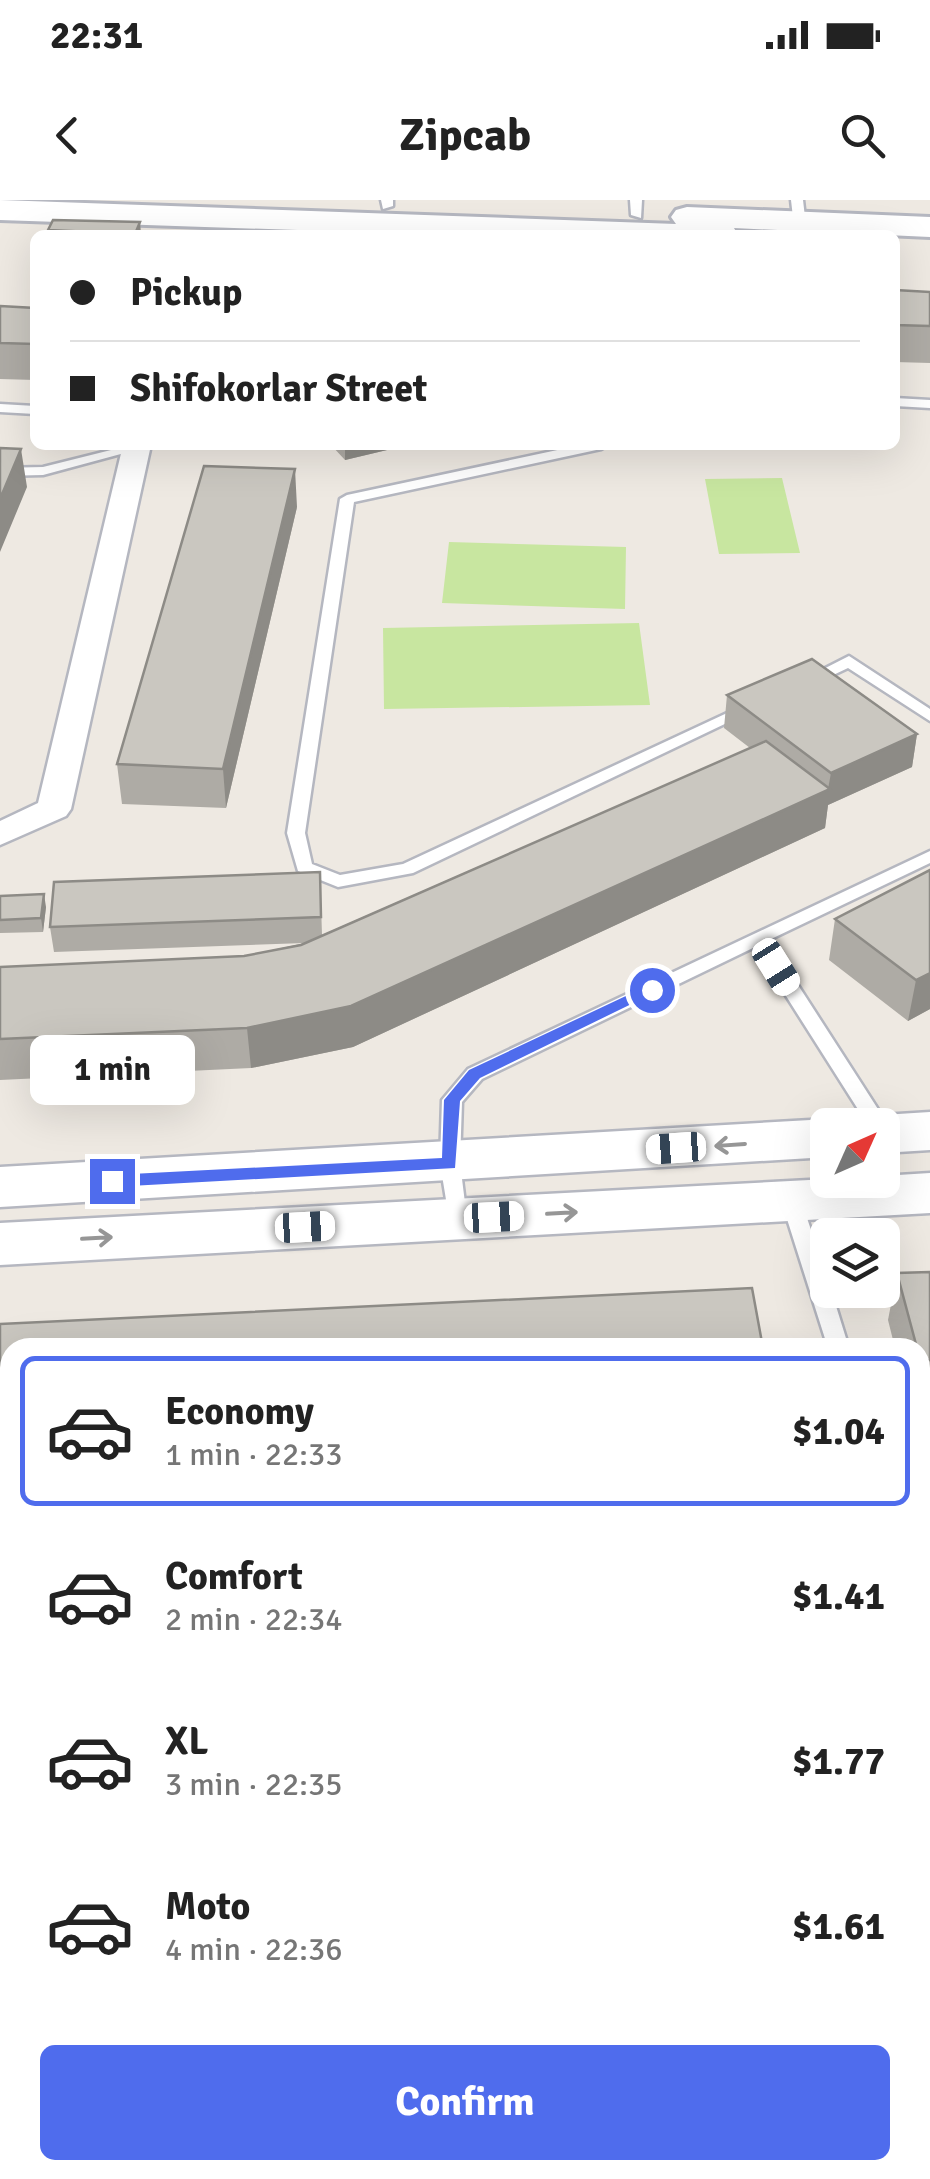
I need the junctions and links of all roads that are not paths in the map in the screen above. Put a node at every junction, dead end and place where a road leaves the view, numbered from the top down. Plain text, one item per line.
1 (387, 203) edge
2 (637, 208) edge
3 (0, 210) edge
4 (230, 217) edge
5 (799, 219) edge
6 (930, 227) edge
7 (585, 230) edge
8 (900, 240) edge
9 (930, 241) edge
10 (900, 402) edge
11 (930, 404) edge
12 (0, 408) edge
13 (30, 410) edge
14 (125, 450) edge
15 (135, 450) edge
16 (577, 450) edge
17 (0, 472) edge
18 (779, 694) edge
19 (761, 703) edge
20 (930, 716) edge
21 (0, 834) edge
22 (930, 856) edge
23 (759, 939) junction
24 (876, 1108) edge
25 (810, 1139) edge
26 (450, 1164) junction
27 (0, 1187) edge
28 (930, 1193) edge
29 (790, 1200) junction
30 (458, 1219) junction
31 (0, 1244) edge
32 (836, 1338) edge

1 - 2 street
1 - 4 street
2 - 5 street
3 - 4 street
4 - 7 street
5 - 6 street
8 - 9 street
10 - 11 lane
12 - 13 lane
14 - 17 lane
15 - 21 street
16 - 19 lane
18 - 20 lane
22 - 23 lane
23 - 24 lane
23 - 26 lane
25 -> 26 main road
26 - 27 main road
26 - 30 lane
28 - 29 main road
30 -> 29 main road
29 - 32 lane
31 -> 30 main road

